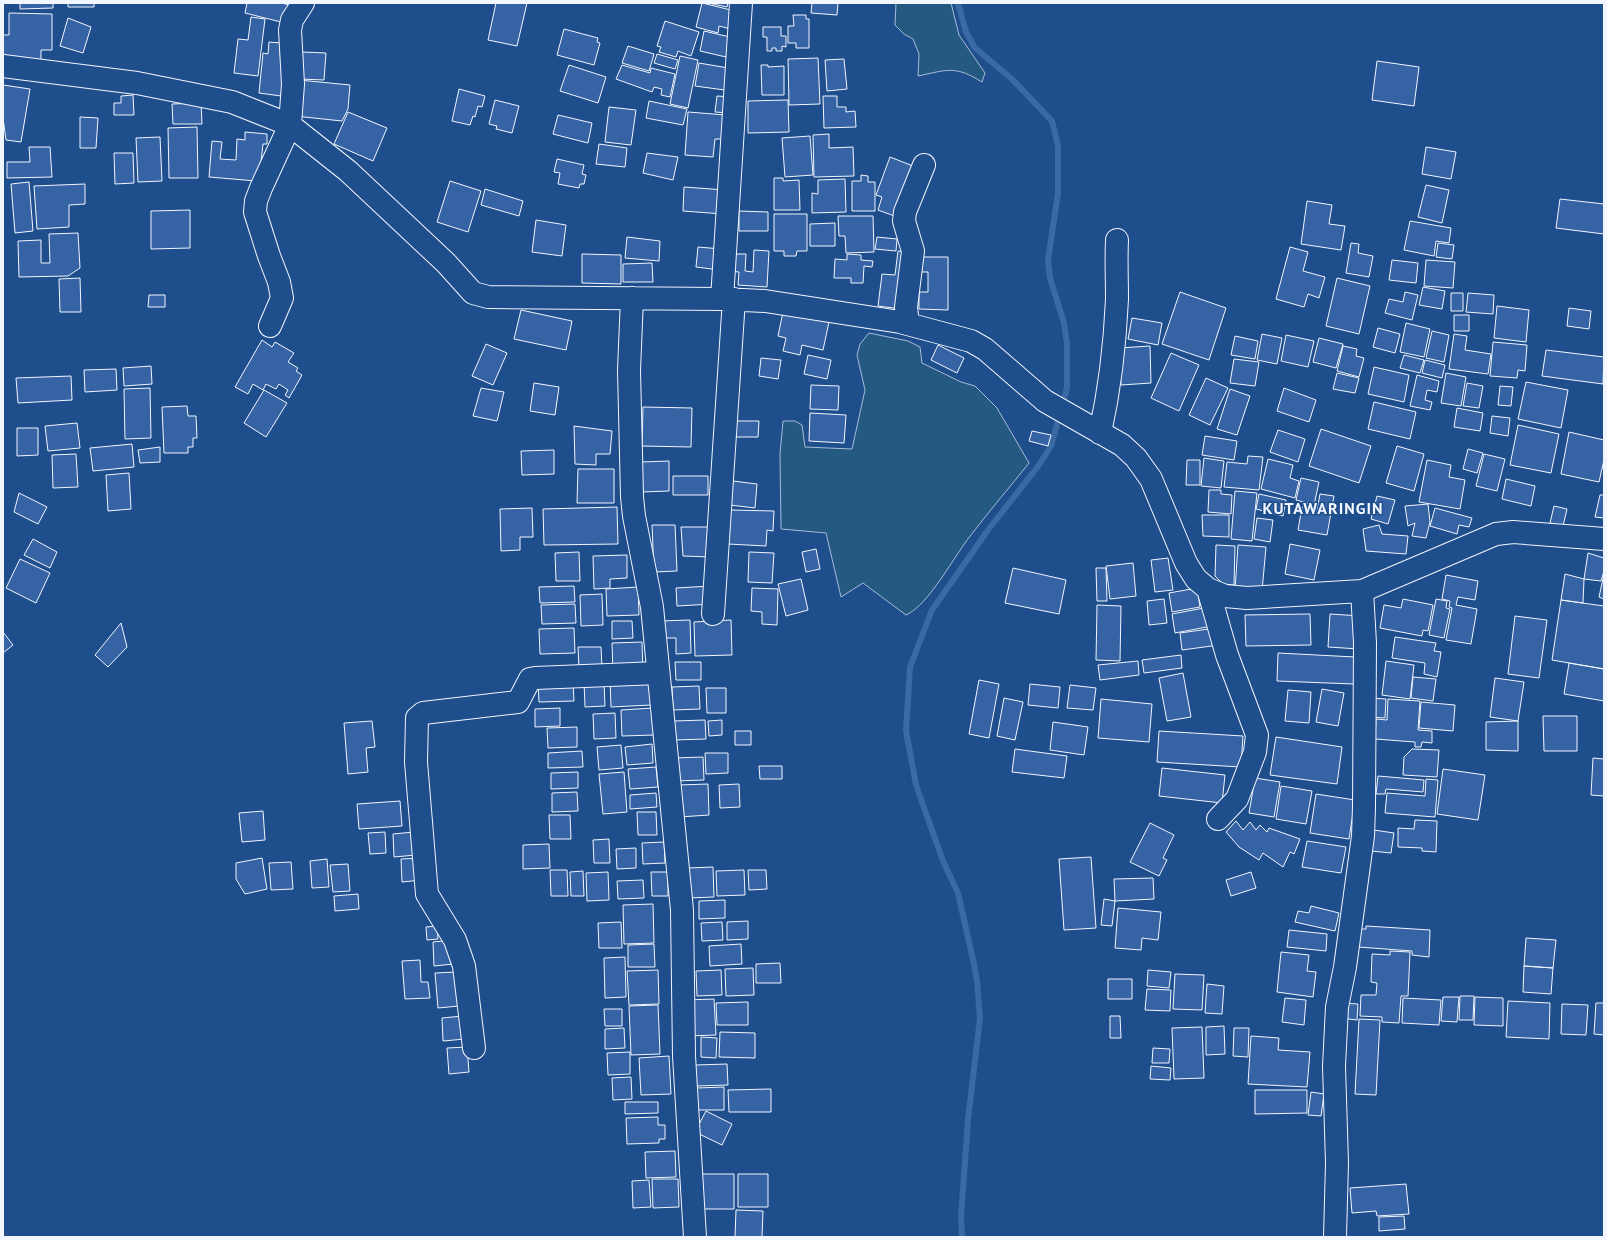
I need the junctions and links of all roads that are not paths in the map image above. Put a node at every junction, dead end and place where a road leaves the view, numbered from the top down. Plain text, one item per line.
1 (303, 3) edge
2 (741, 3) edge
3 (3, 66) edge
4 (290, 125) junction
5 (924, 165) dead end
6 (1117, 240) dead end
7 (632, 298) junction
8 (728, 299) junction
9 (908, 324) junction
10 (270, 326) dead end
11 (1096, 430) junction
12 (1604, 539) edge
13 (1208, 589) junction
14 (1362, 591) junction
15 (714, 614) dead end
16 (658, 672) junction
17 (1218, 819) dead end
18 (474, 1048) dead end
19 (695, 1237) edge
20 (1335, 1237) edge

1 - 4 street
2 - 8 street
3 - 4 street
4 - 7 street
4 - 10 street
5 - 9 street
6 - 11 street
7 - 8 street
7 - 16 street
8 - 9 street
8 - 15 street
9 - 11 street
11 - 13 street
12 - 14 street
13 - 14 street
13 - 17 street
14 - 20 street
16 - 18 street
16 - 19 street

